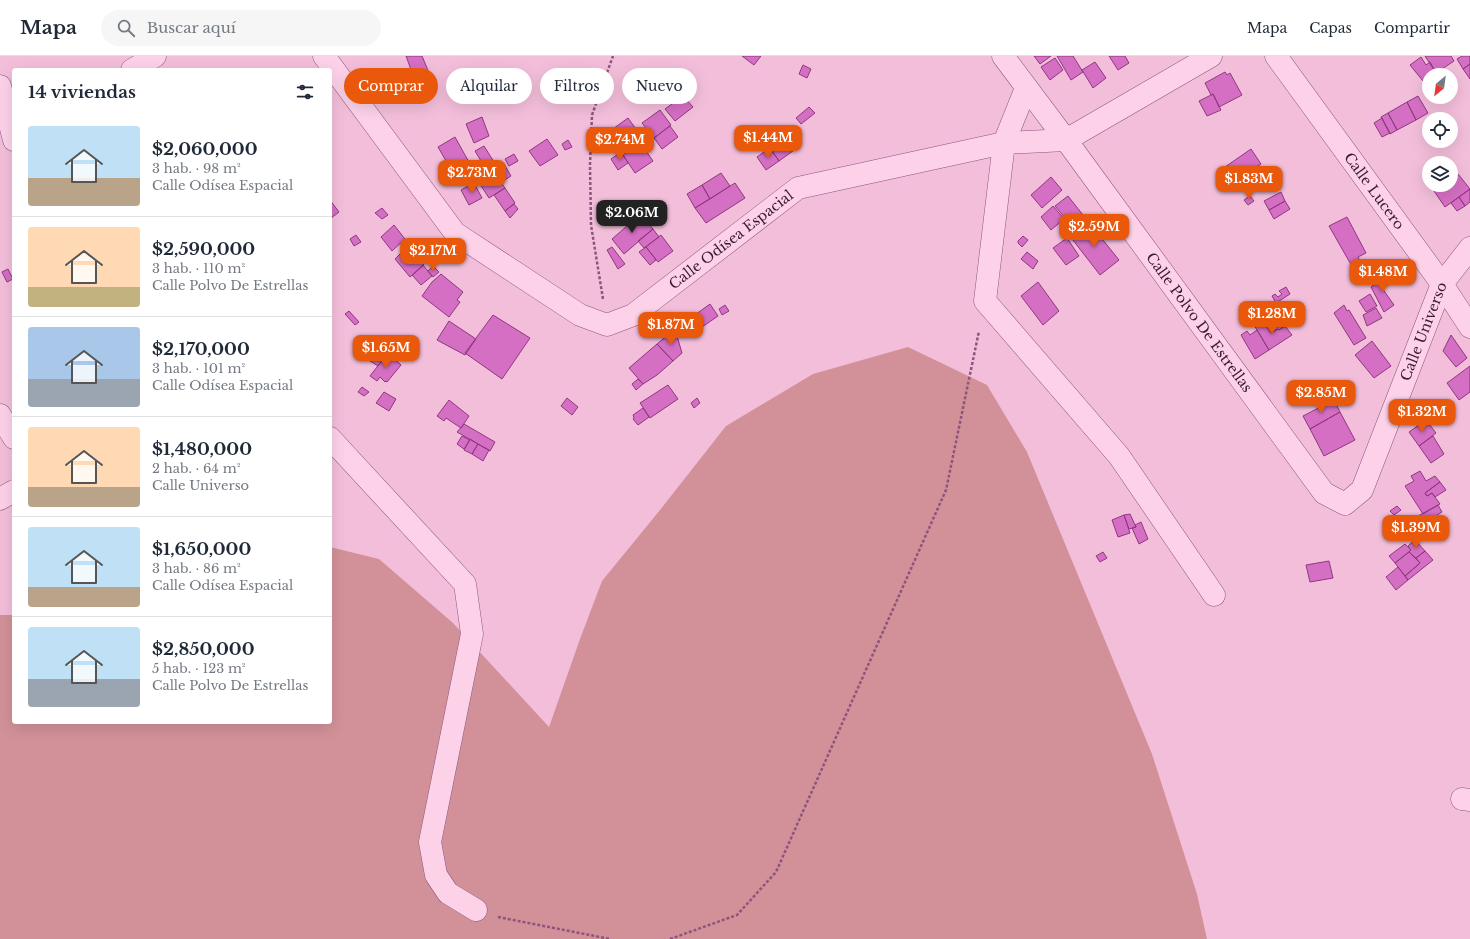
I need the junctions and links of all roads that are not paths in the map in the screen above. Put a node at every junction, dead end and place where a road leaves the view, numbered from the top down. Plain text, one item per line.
1 (155, 56) edge
2 (324, 56) edge
3 (1003, 56) edge
4 (1211, 56) edge
5 (1276, 56) edge
6 (135, 68) edge
7 (0, 86) edge
8 (1026, 88) junction
9 (12, 132) edge
10 (1066, 140) junction
11 (12, 141) edge
12 (1004, 143) junction
13 (0, 149) edge
14 (1470, 248) edge
15 (1442, 284) junction
16 (1470, 327) edge
17 (0, 415) edge
18 (12, 435) edge
19 (332, 440) edge
20 (12, 492) edge
21 (0, 499) edge
22 (1345, 504) joint
23 (1214, 595) dead end
24 (476, 910) road end

1 - 6 street
2 - 12 street, Calle Odísea Espacial
3 - 8 street, Calle Polvo De Estrellas
4 - 10 street
5 - 15 street, Calle Lucero
7 - 9 street
8 - 10 street, Calle Polvo De Estrellas
8 - 12 street
10 - 12 street, Calle Odísea Espacial
10 - 22 street, Calle Polvo De Estrellas
11 - 13 street
12 - 23 street
14 - 15 street, Calle Universo
15 - 16 street, Calle Lucero
15 - 22 street, Calle Universo
17 - 18 street
19 - 24 street
20 - 21 street

